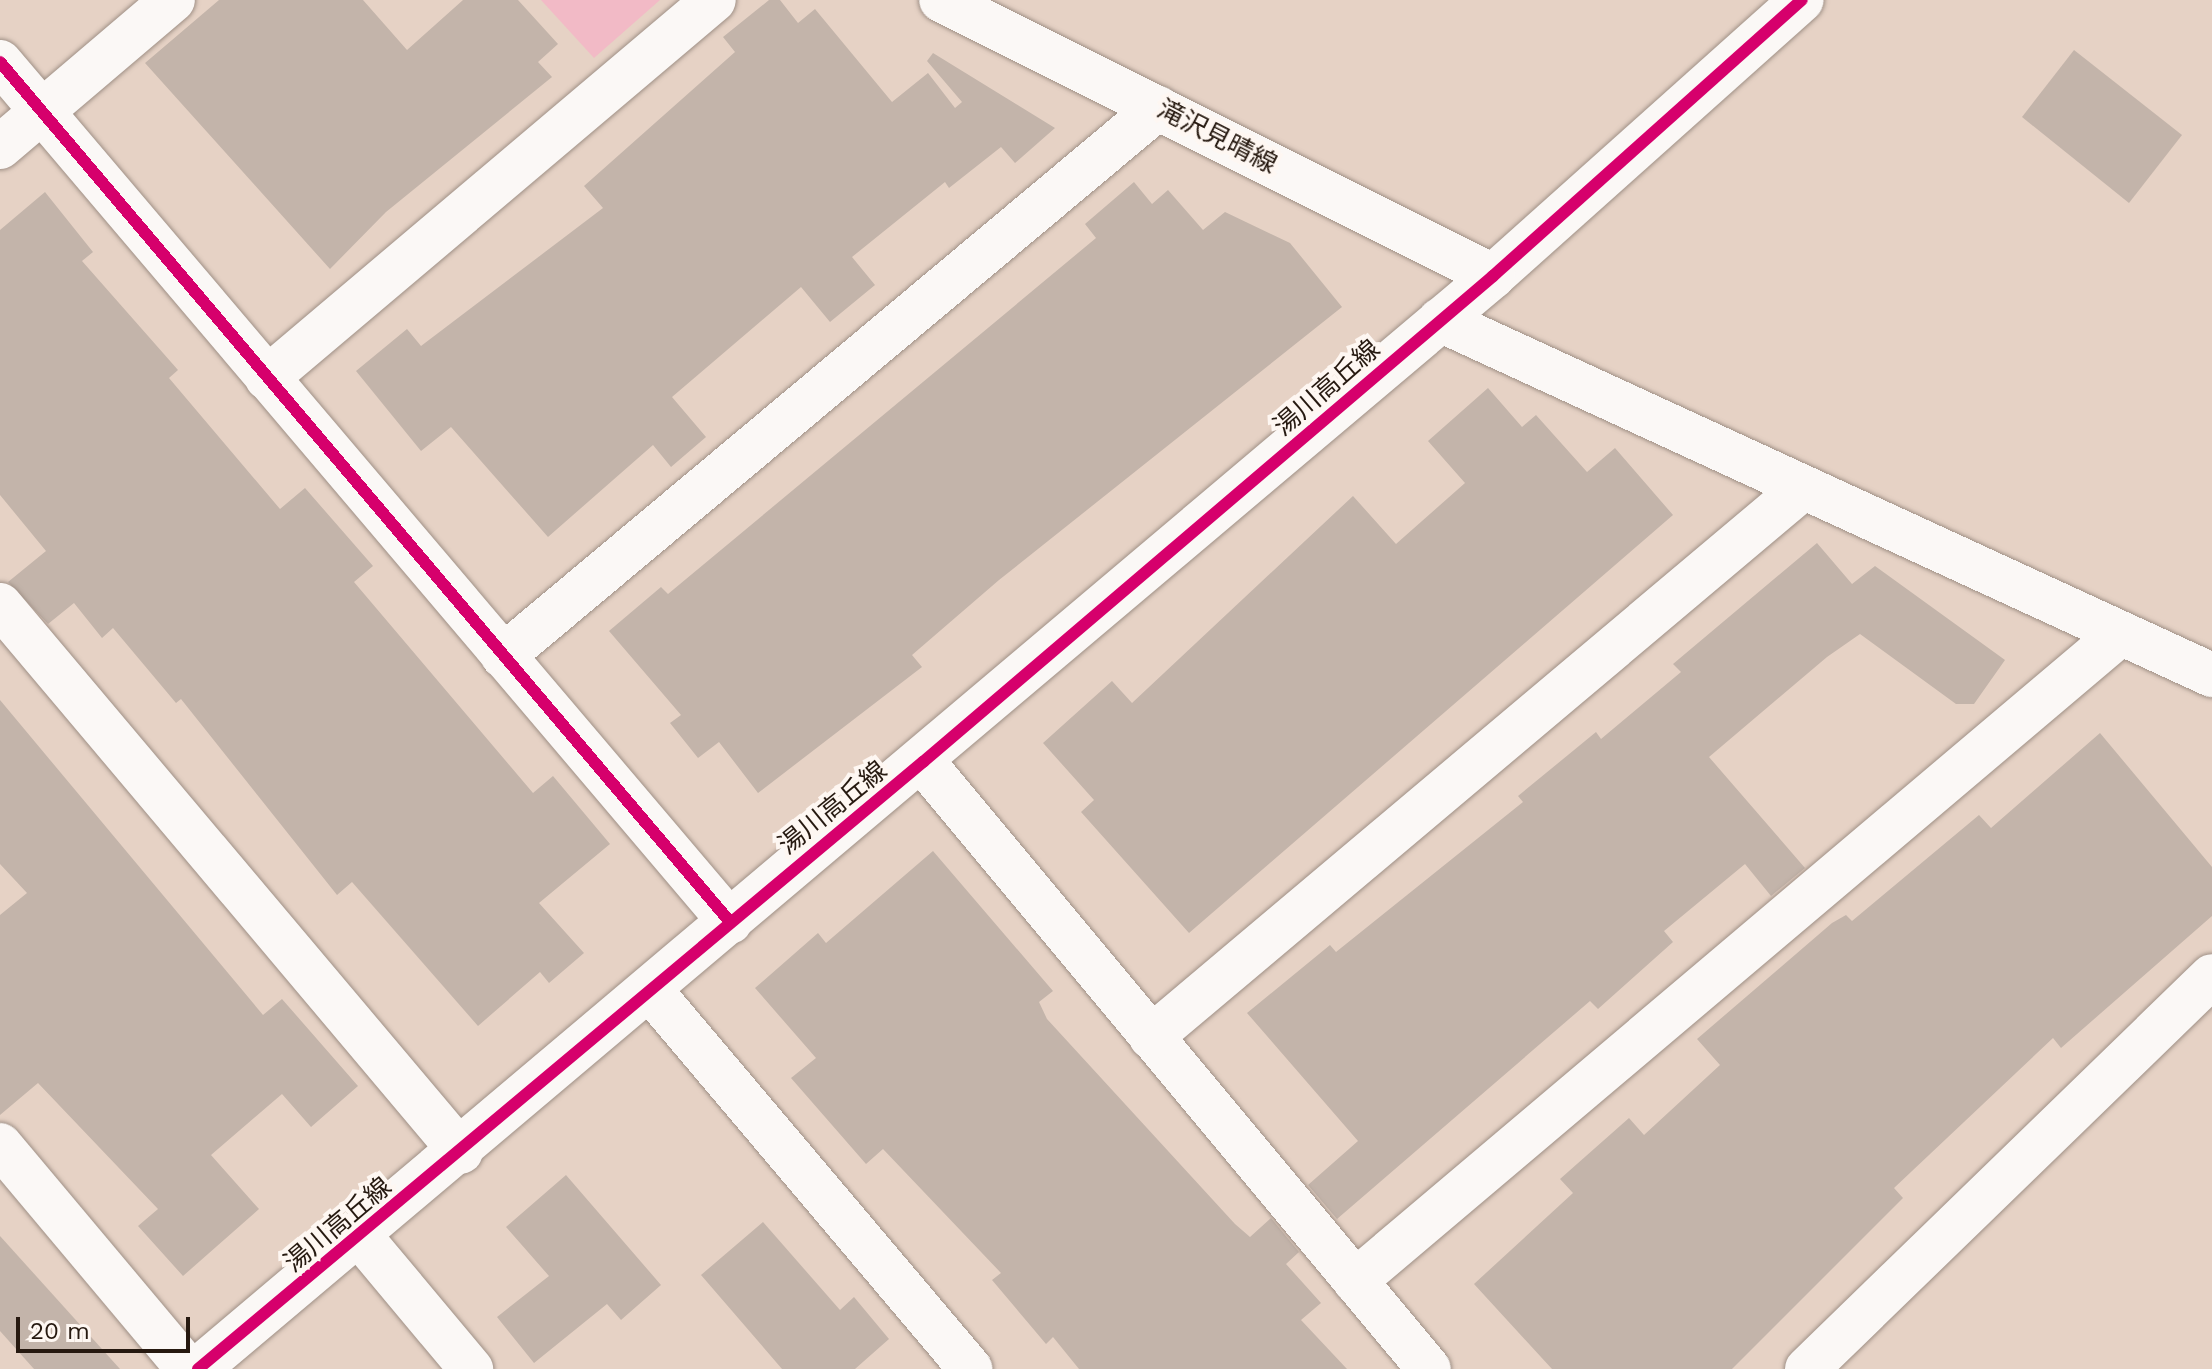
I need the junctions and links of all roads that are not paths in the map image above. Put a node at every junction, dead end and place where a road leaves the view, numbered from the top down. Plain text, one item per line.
1 (173, 0) edge
2 (714, 0) edge
3 (941, 0) edge
4 (1802, 0) edge
5 (0, 62) edge
6 (1158, 108) junction
7 (41, 112) junction
8 (0, 147) edge
9 (1493, 276) junction
10 (1440, 320) junction
11 (267, 378) junction
12 (1803, 488) junction
13 (0, 605) edge
14 (2120, 634) junction
15 (503, 656) junction
16 (2212, 675) edge
17 (923, 762) junction
18 (730, 922) junction
19 (2212, 976) edge
20 (651, 991) junction
21 (1151, 1037) junction
22 (0, 1145) edge
23 (461, 1152) junction
24 (359, 1235) junction
25 (1355, 1281) junction
26 (188, 1369) edge
27 (198, 1369) edge
28 (471, 1369) edge
29 (970, 1369) edge
30 (1429, 1369) edge
31 (1807, 1369) edge

1 - 7 street
2 - 11 street
3 - 6 street, 滝沢見晴線
4 - 9 street, 湯川高丘線
5 - 7 street
6 - 9 street, 滝沢見晴線
6 - 15 street
7 - 8 street
7 - 11 street
9 - 10 street, 湯川高丘線
10 - 12 street
10 - 17 street, 湯川高丘線
11 - 15 street
12 - 14 street
12 - 21 street
13 - 23 street
14 - 16 street
14 - 25 street
15 - 18 street
17 - 18 street, 湯川高丘線
17 - 21 street
18 - 20 street, 湯川高丘線
19 - 31 street
20 - 23 street, 湯川高丘線
20 - 29 street
21 - 25 street
22 - 26 street
23 - 24 street, 湯川高丘線
24 - 27 street, 湯川高丘線
24 - 28 street
25 - 30 street

